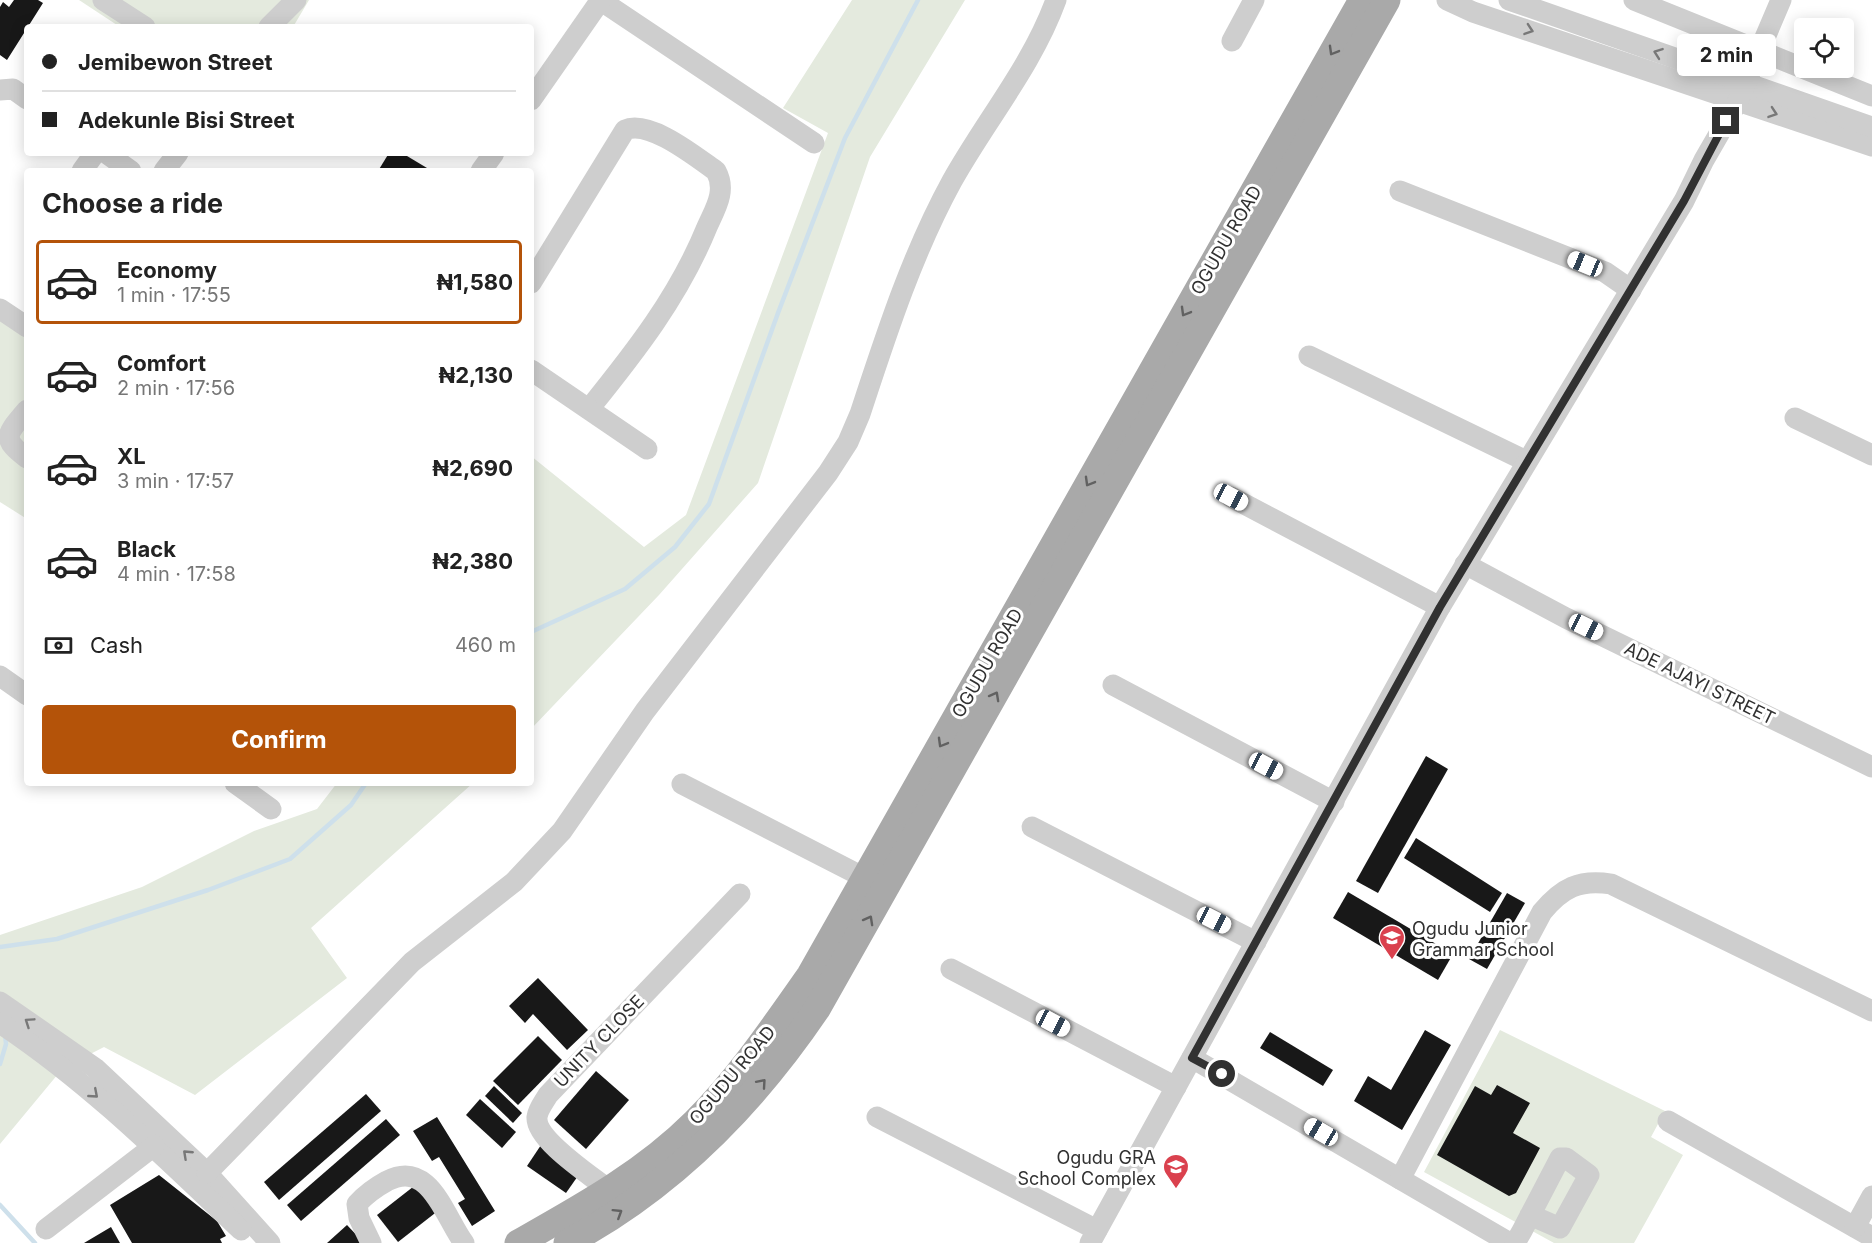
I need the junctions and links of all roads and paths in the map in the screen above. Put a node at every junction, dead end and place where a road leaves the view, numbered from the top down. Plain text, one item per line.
1 (103, 0) edge
2 (296, 0) edge
3 (600, 0) edge
4 (1056, 0) edge
5 (1254, 0) edge
6 (1362, 0) edge
7 (1387, 0) edge
8 (1447, 0) edge
9 (1509, 0) edge
10 (1634, 0) edge
11 (1781, 0) edge
12 (140, 24) edge
13 (272, 24) edge
14 (1232, 41) dead end
15 (1759, 52) junction
16 (0, 90) edge
17 (1742, 93) junction
18 (534, 96) edge
19 (1872, 96) edge
20 (24, 97) edge
21 (1872, 127) edge
22 (814, 143) dead end
23 (1872, 146) edge
24 (110, 156) edge
25 (176, 156) edge
26 (127, 168) edge
27 (166, 168) edge
28 (1400, 191) dead end
29 (534, 278) edge
30 (1631, 290) junction
31 (0, 309) edge
32 (24, 325) edge
33 (1309, 356) dead end
34 (534, 372) edge
35 (589, 409) junction
36 (24, 414) edge
37 (1795, 418) dead end
38 (3, 439) edge
39 (647, 449) dead end
40 (1872, 455) edge
41 (24, 456) edge
42 (1526, 461) junction
43 (1231, 497) dead end
44 (1465, 564) junction
45 (1440, 607) junction
46 (0, 676) edge
47 (1113, 686) dead end
48 (24, 693) edge
49 (1872, 767) edge
50 (937, 775) junction
51 (682, 784) dead end
52 (239, 786) edge
53 (1334, 802) junction
54 (271, 809) dead end
55 (1032, 827) dead end
56 (865, 878) junction
57 (740, 894) dead end
58 (1256, 942) junction
59 (951, 969) dead end
60 (0, 1002) edge
61 (1872, 1011) edge
62 (0, 1023) edge
63 (54, 1048) junction
64 (1192, 1058) junction
65 (1176, 1087) junction
66 (877, 1117) dead end
67 (1668, 1121) dead end
68 (154, 1146) junction
69 (207, 1173) junction
70 (1400, 1179) junction
71 (609, 1190) junction
72 (1872, 1196) edge
73 (1530, 1215) dead end
74 (46, 1229) dead end
75 (1864, 1232) edge
76 (1094, 1237) edge
77 (455, 1240) edge
78 (255, 1243) edge
79 (270, 1243) edge
80 (371, 1243) edge
81 (518, 1243) edge
82 (567, 1243) edge
83 (1510, 1243) edge
84 (1515, 1243) edge

1 - 12 street
2 - 13 street
3 - 18 street
3 - 22 street
4 - 69 street
5 - 14 street
6 -> 50 main road, OGUDU ROAD
50 -> 7 main road, OGUDU ROAD
8 -> 17 street
17 -> 9 street
10 - 15 street
11 - 15 street
15 - 17 street
15 - 19 street
16 - 20 street
17 - 21 street
17 -> 23 street
17 - 30 street
24 - 26 street
25 - 27 street
28 - 30 street
29 - 35 street
30 - 42 street
31 - 32 street
33 - 42 street
34 - 35 street
35 - 39 street
36 - 38 street
37 - 40 street
38 - 41 street
42 - 44 street
43 - 45 street
44 - 45 street
44 - 49 street, ADE AJAYI STREET
45 - 53 street
46 - 48 street
47 - 53 street
50 - 56 main road, OGUDU ROAD
82 -> 50 main road, OGUDU ROAD
51 - 56 street
52 - 54 street
53 - 58 street
55 - 58 street
56 - 71 main road, OGUDU ROAD
57 - 71 street, UNITY CLOSE
58 - 64 street
59 - 65 street
63 -> 60 street
61 - 70 street
62 - 63 street
63 -> 68 street
69 -> 63 street
64 - 65 street
64 - 70 street
65 - 76 street
66 - 76 street
67 - 75 street
68 - 74 street
68 - 78 street
69 - 79 street
70 - 83 street
71 - 81 main road, OGUDU ROAD
72 - 75 street
73 - 84 street
77 - 80 street

